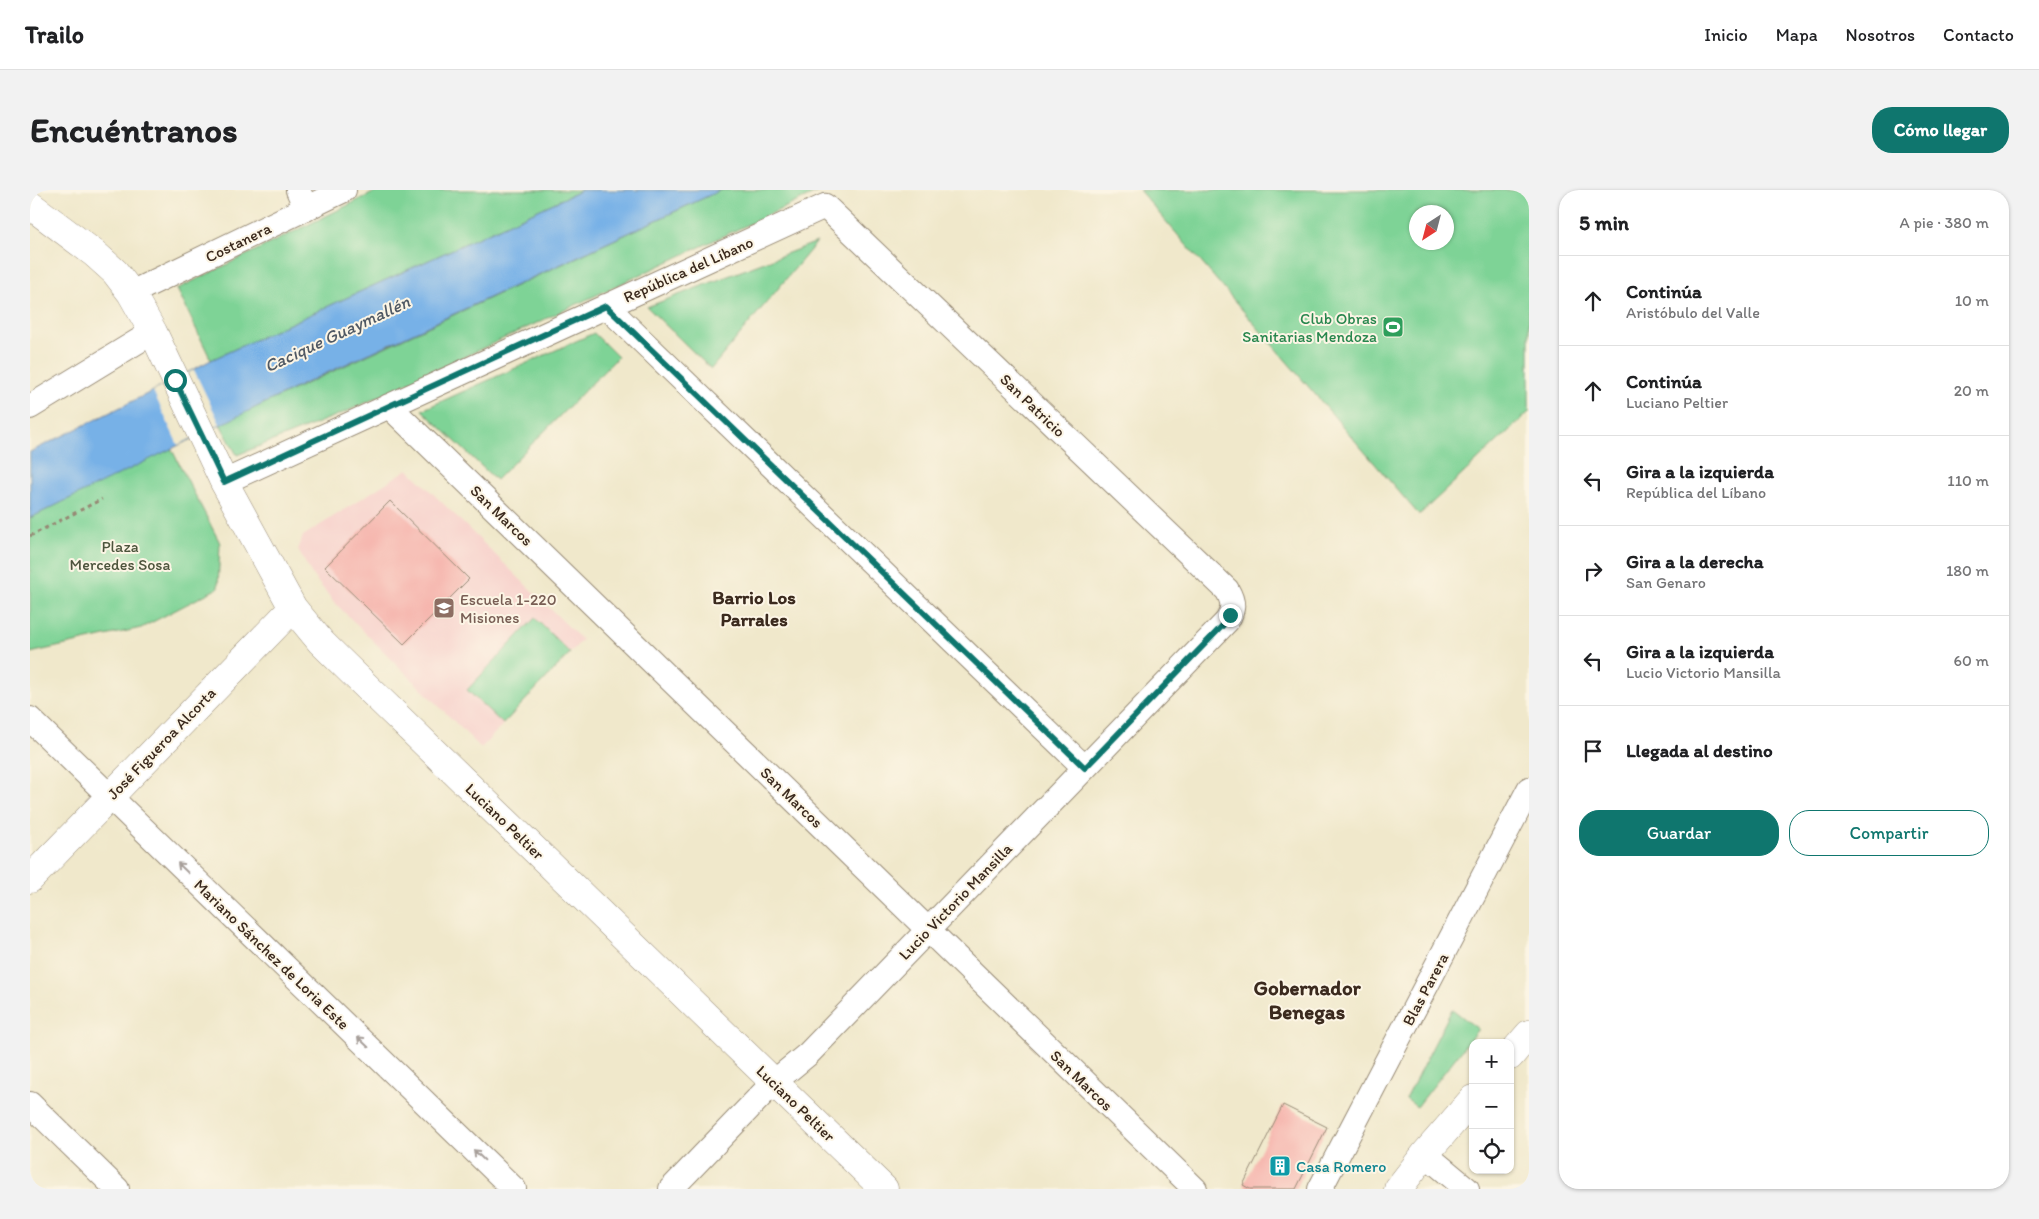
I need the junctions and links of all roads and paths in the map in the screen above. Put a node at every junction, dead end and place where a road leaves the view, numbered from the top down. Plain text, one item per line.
1 (344, 190) edge
2 (302, 199) edge
3 (30, 205) edge
4 (825, 206) joint
5 (131, 293) junction
6 (606, 306) junction
7 (153, 332) junction
8 (32, 400) edge
9 (389, 406) junction
10 (224, 482) junction
11 (102, 499) dead end
12 (30, 536) edge
13 (292, 608) junction
14 (1233, 608) joint
15 (30, 719) edge
16 (1085, 768) junction
17 (1529, 789) edge
18 (109, 796) junction
19 (30, 879) edge
20 (928, 929) junction
21 (1529, 1034) edge
22 (1514, 1051) edge
23 (774, 1082) junction
24 (30, 1104) edge
25 (1469, 1104) edge
26 (1425, 1154) junction
27 (117, 1189) edge
28 (514, 1189) edge
29 (671, 1189) edge
30 (884, 1189) edge
31 (1194, 1189) edge
32 (1320, 1189) edge
33 (1398, 1189) edge
34 (1467, 1189) edge

1 - 2 street, Costanera
2 - 5 street, Costanera
3 - 5 street, Luciano Peltier
4 - 6 street, República del Líbano
4 - 14 street, San Patricio
5 - 7 street, Luciano Peltier
6 - 9 street, República del Líbano
6 - 16 street
7 - 8 street
7 - 10 street, Luciano Peltier
9 - 10 street, República del Líbano
9 - 20 street, San Marcos
10 - 13 street, Luciano Peltier
11 - 12 path
13 - 18 street, José Figueroa Alcorta
13 - 23 street, Luciano Peltier
14 - 16 street, Lucio Victorio Mansilla
15 - 18 street, Mariano Sánchez de Loria Este
16 - 20 street, Lucio Victorio Mansilla
17 - 32 street, Blas Parera
18 - 19 street, José Figueroa Alcorta
28 -> 18 street, Mariano Sánchez de Loria Este
20 - 23 street, Lucio Victorio Mansilla
20 - 31 street, San Marcos
21 - 22 street
23 - 29 street, Lucio Victorio Mansilla
23 - 30 street, Luciano Peltier
24 - 27 street
25 - 26 street
26 - 33 street
26 - 34 street

